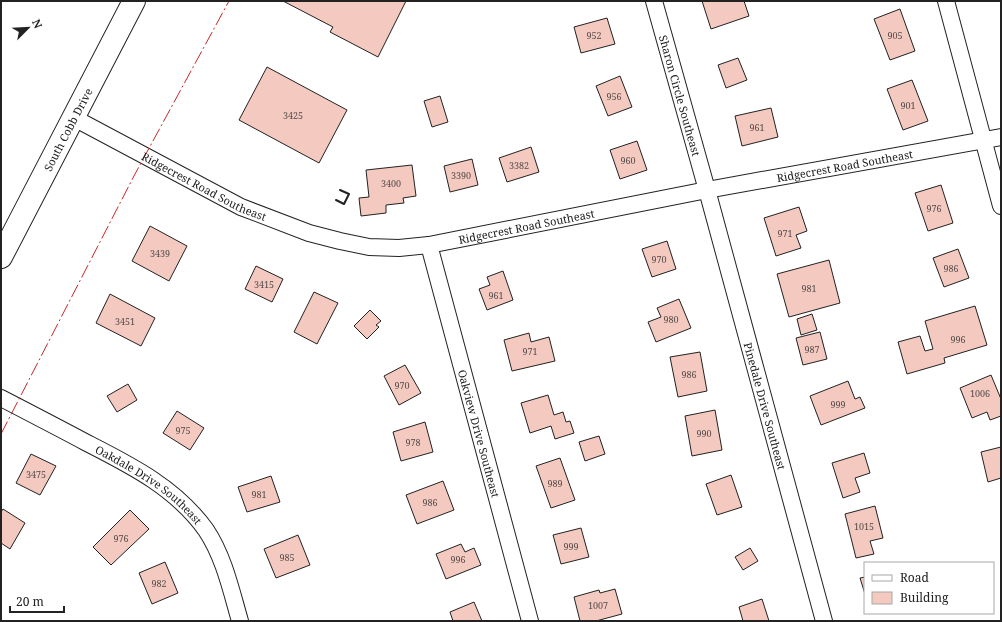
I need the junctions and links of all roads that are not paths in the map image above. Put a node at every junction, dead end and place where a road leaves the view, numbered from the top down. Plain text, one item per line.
1 (134, 1) edge
2 (654, 1) edge
3 (946, 1) edge
4 (74, 118) junction
5 (1001, 138) edge
6 (983, 141) junction
7 (707, 190) junction
8 (1001, 206) edge
9 (430, 245) junction
10 (1, 257) edge
11 (1, 398) edge
12 (240, 621) edge
13 (530, 621) edge
14 (824, 621) edge

1 - 4 main road, South Cobb Drive
2 - 7 street, Sharon Circle Southeast
3 - 6 street
4 - 9 street, Ridgecrest Road Southeast
4 - 10 main road, South Cobb Drive
5 - 6 street, Ridgecrest Road Southeast
6 - 7 street, Ridgecrest Road Southeast
6 - 8 street
7 - 9 street, Ridgecrest Road Southeast
7 - 14 street, Pinedale Drive Southeast
9 - 13 street, Oakview Drive Southeast
11 - 12 street, Oakdale Drive Southeast

